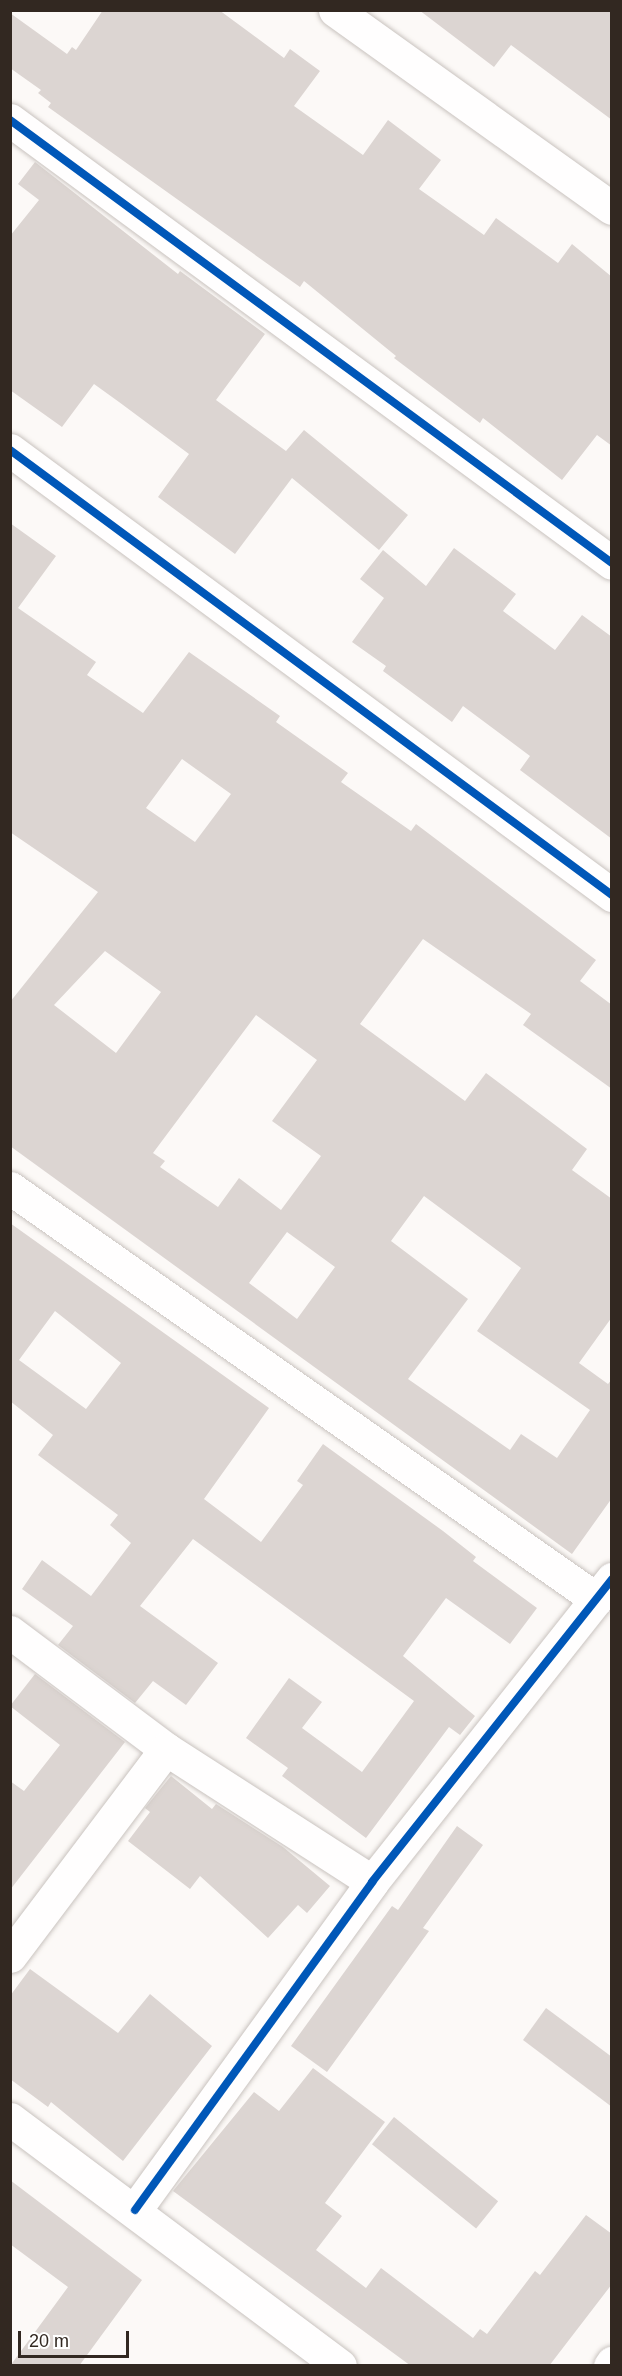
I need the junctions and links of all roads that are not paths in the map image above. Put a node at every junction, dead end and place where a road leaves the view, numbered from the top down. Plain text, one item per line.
1 (335, 10) edge
2 (10, 120) edge
3 (612, 208) edge
4 (10, 450) edge
5 (612, 563) edge
6 (612, 895) edge
7 (10, 1188) edge
8 (604, 1589) edge
9 (10, 1632) edge
10 (166, 1749) junction
11 (372, 1882) junction
12 (10, 1956) edge
13 (10, 2119) edge
14 (135, 2210) junction
15 (340, 2366) edge

1 - 3 street
2 - 5 street
4 - 6 street
7 - 8 street
8 - 11 street
9 - 10 street
10 - 11 street
10 - 12 street
11 - 14 street
13 - 14 street
14 - 15 street

